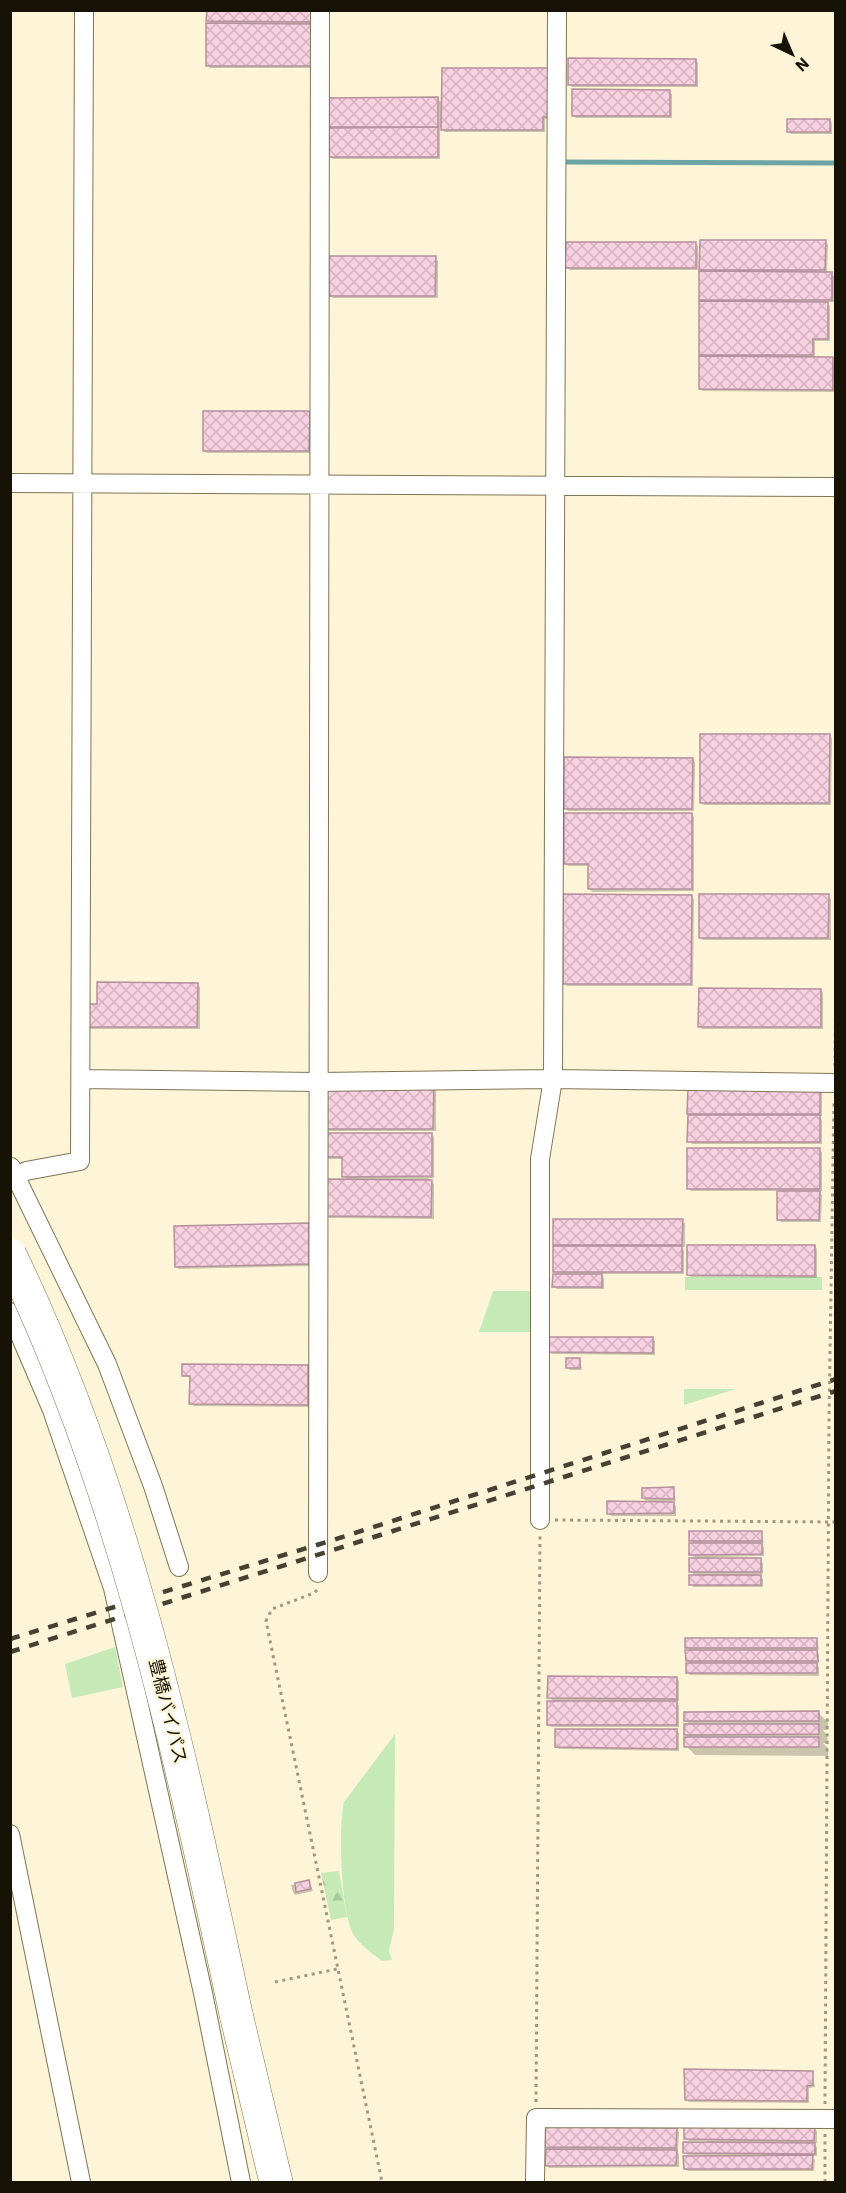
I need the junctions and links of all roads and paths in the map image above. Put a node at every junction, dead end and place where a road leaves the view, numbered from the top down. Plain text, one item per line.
1 (84, 10) edge
2 (320, 10) edge
3 (557, 10) edge
4 (10, 483) edge
5 (82, 483) junction
6 (318, 483) junction
7 (557, 485) junction
8 (836, 487) edge
9 (836, 954) edge
10 (81, 1079) junction
11 (553, 1079) junction
12 (318, 1082) junction
13 (835, 1083) edge
14 (13, 1174) edge
15 (10, 1254) edge
16 (10, 1281) edge
17 (10, 1312) edge
18 (540, 1520) junction
19 (828, 1522) junction
20 (836, 1522) edge
21 (179, 1567) dead end
22 (318, 1573) joint
23 (10, 1834) edge
24 (337, 1969) junction
25 (275, 1982) dead end
26 (536, 2118) junction
27 (830, 2119) edge
28 (81, 2182) edge
29 (241, 2182) edge
30 (261, 2182) edge
31 (278, 2182) edge
32 (382, 2182) edge
33 (535, 2182) edge
34 (825, 2182) edge

1 - 5 street
2 - 6 street
3 - 7 street
4 - 5 street
5 - 6 street
5 - 10 street
6 - 7 street
6 - 12 street
7 - 8 street
7 - 11 street
9 - 13 path
10 - 12 street
10 - 14 street
11 - 12 street
11 - 13 street
11 - 18 street
12 - 22 street
13 - 19 path
14 - 21 street
15 - 31 highway, 豊橋バイパス, bridge
16 - 30 highway, 豊橋バイパス
17 - 29 street
18 - 19 path
18 - 26 path
19 - 20 path
19 - 27 path
22 - 24 path
23 - 28 street
24 - 25 path
24 - 32 path
26 - 27 street
26 - 33 street
27 - 34 path

